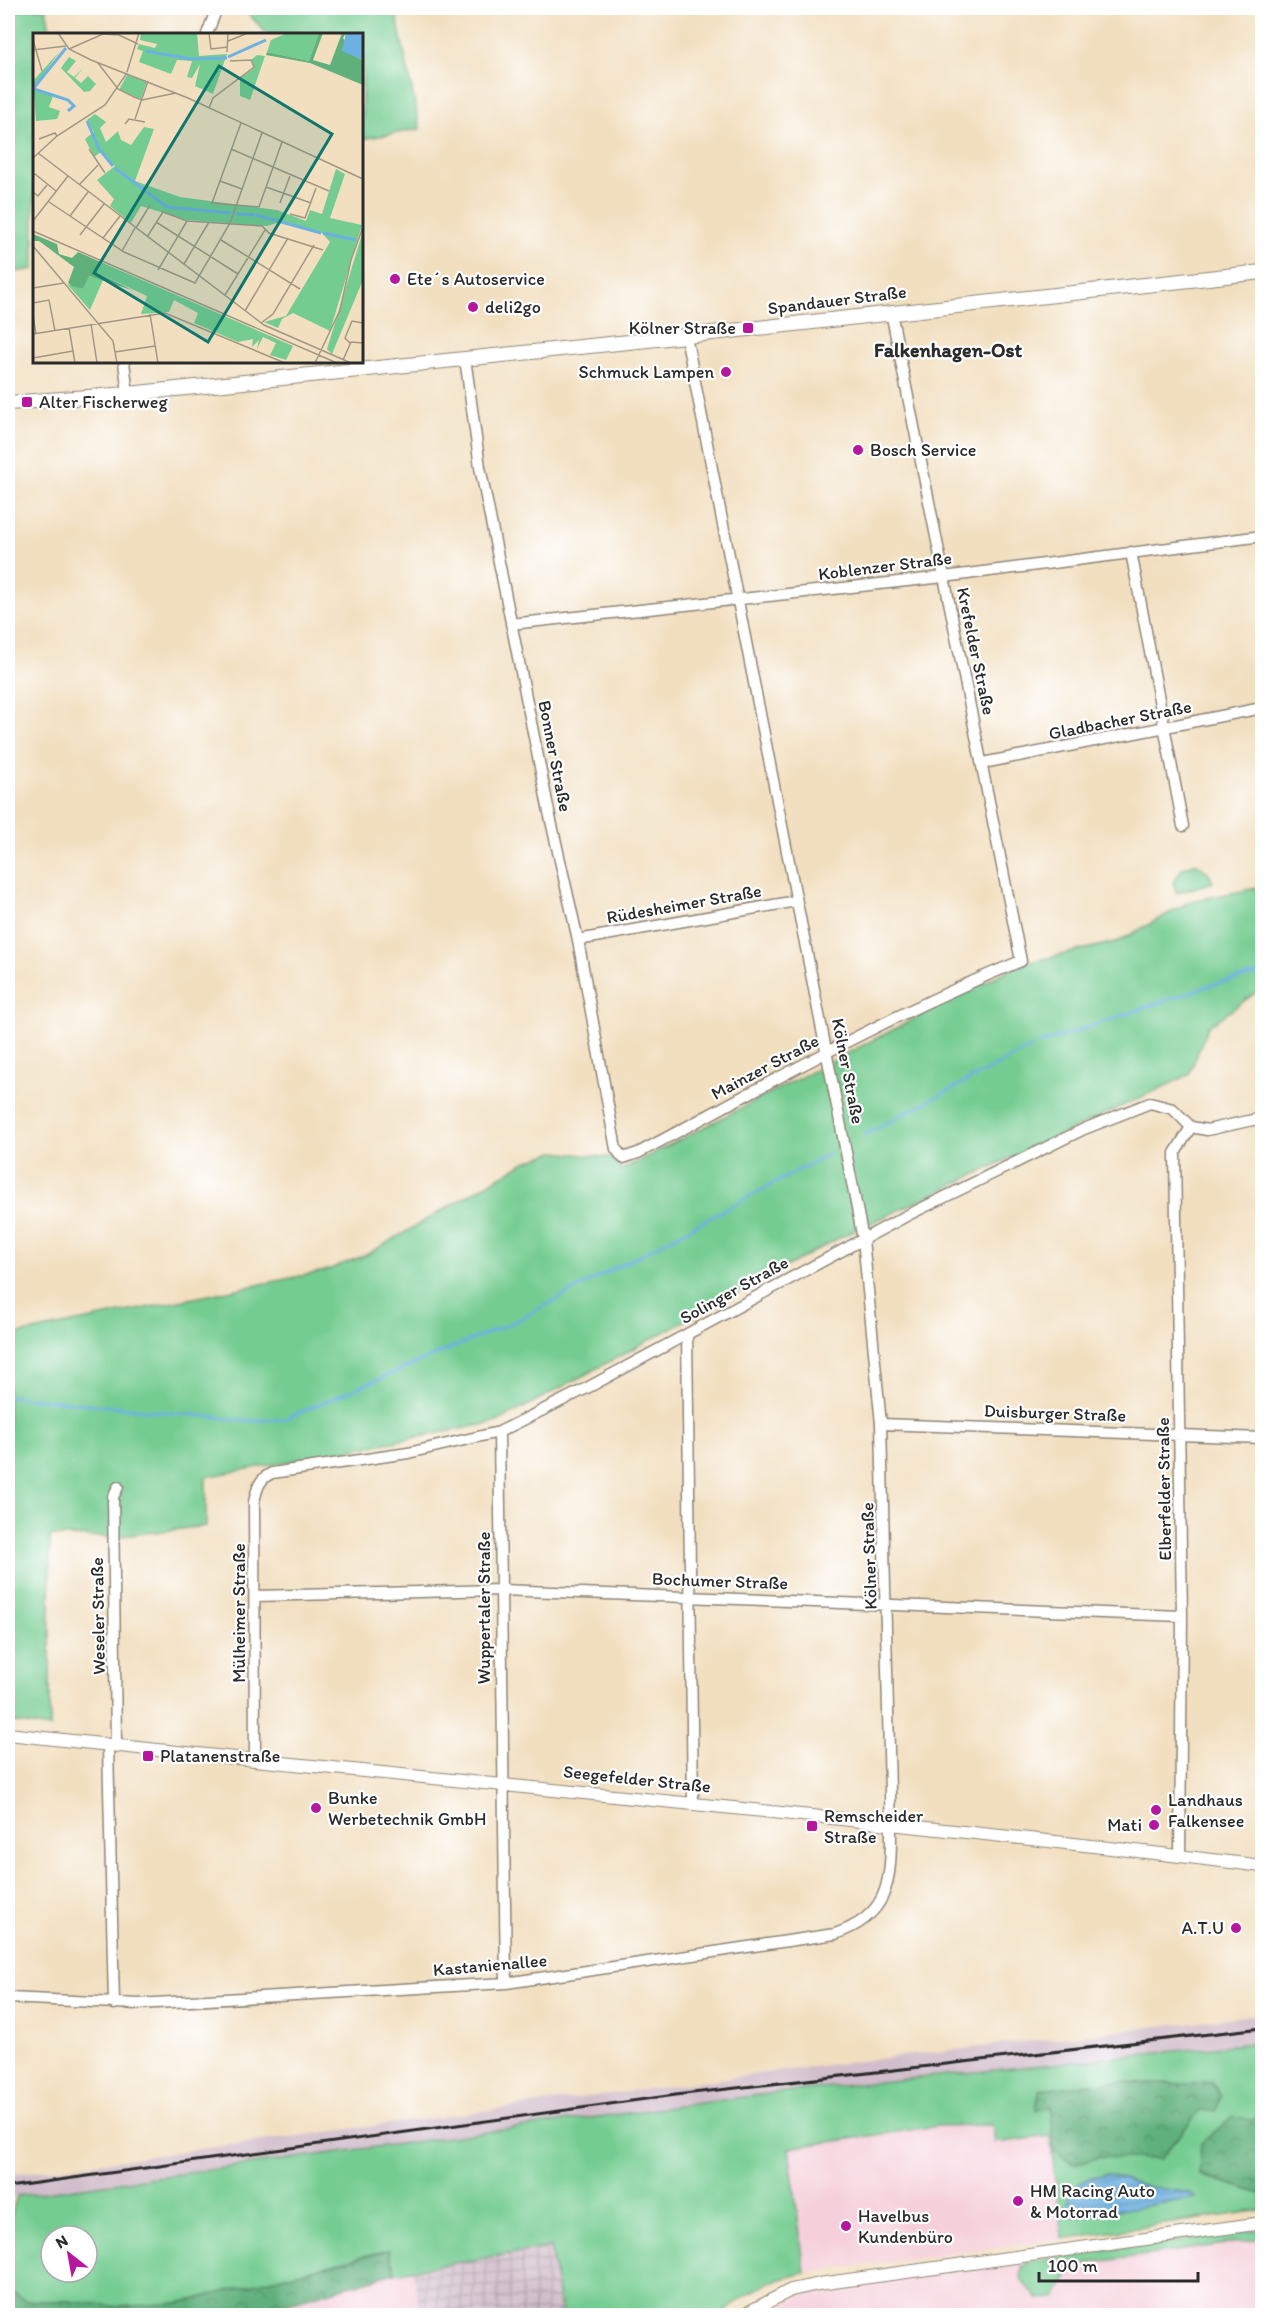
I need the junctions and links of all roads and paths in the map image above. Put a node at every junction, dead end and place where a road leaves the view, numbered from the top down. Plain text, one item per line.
1 (217, 8) edge
2 (207, 33) edge
3 (1263, 272) edge
4 (891, 312) junction
5 (686, 336) junction
6 (465, 358) junction
7 (124, 363) edge
8 (128, 394) junction
9 (8, 403) edge
10 (1263, 536) edge
11 (1131, 552) junction
12 (944, 577) junction
13 (738, 600) junction
14 (511, 624) junction
15 (1263, 708) edge
16 (1164, 729) junction
17 (982, 763) junction
18 (1183, 826) dead end
19 (796, 900) junction
20 (578, 940) junction
21 (1021, 961) joint
22 (828, 1052) junction
23 (1263, 1118) edge
24 (1191, 1127) junction
25 (623, 1158) joint
26 (863, 1239) junction
27 (687, 1334) junction
28 (882, 1424) junction
29 (499, 1432) junction
30 (1181, 1434) junction
31 (1263, 1438) edge
32 (272, 1473) joint
33 (118, 1486) dead end
34 (500, 1590) junction
35 (690, 1595) junction
36 (256, 1596) junction
37 (888, 1604) junction
38 (1182, 1616) junction
39 (8, 1734) edge
40 (112, 1745) junction
41 (255, 1761) junction
42 (502, 1783) junction
43 (693, 1804) junction
44 (890, 1822) junction
45 (1180, 1856) junction
46 (1263, 1866) edge
47 (506, 1983) junction
48 (8, 1998) edge
49 (114, 2004) junction
50 (1263, 2223) edge
51 (741, 2316) edge

1 - 2 street
3 - 4 main road, Spandauer Straße
4 - 5 main road, Spandauer Straße
4 - 12 street, Krefelder Straße
5 - 6 main road, Spandauer Straße
5 - 13 street, Kölner Straße
6 - 8 main road, Spandauer Straße
6 - 14 street, Bonner Straße
7 - 8 street
8 - 9 main road, Spandauer Straße
10 - 11 street, Koblenzer Straße
11 - 12 street, Koblenzer Straße
11 - 16 street
12 - 13 street, Koblenzer Straße
12 - 17 street, Krefelder Straße
13 - 14 street, Koblenzer Straße
13 - 19 street, Kölner Straße
14 - 20 street, Bonner Straße
15 - 16 street, Gladbacher Straße
16 - 17 street, Gladbacher Straße
16 - 18 street
17 - 21 street, Krefelder Straße
19 - 20 street, Rüdesheimer Straße
19 - 22 street, Kölner Straße
20 - 25 street, Bonner Straße
21 - 22 street, Mainzer Straße
22 - 25 street, Mainzer Straße
22 - 26 street, Kölner Straße
23 - 24 street
24 - 26 street, Solinger Straße
24 - 30 street, Elberfelder Straße
26 - 27 street, Solinger Straße
26 - 28 street, Kölner Straße
27 - 29 street, Solinger Straße
27 - 35 street
28 - 30 street, Duisburger Straße
28 - 37 street, Kölner Straße
29 - 32 street, Solinger Straße
29 - 34 street, Wuppertaler Straße
30 - 31 street, Duisburger Straße
30 - 38 street, Elberfelder Straße
32 - 36 street, Mülheimer Straße
33 - 40 street, Weseler Straße
34 - 35 street, Bochumer Straße
34 - 36 street, Bochumer Straße
34 - 42 street, Wuppertaler Straße
35 - 37 street, Bochumer Straße
35 - 43 street
36 - 41 street, Mülheimer Straße
37 - 38 street, Bochumer Straße
37 - 44 street, Kölner Straße
38 - 45 street, Elberfelder Straße
39 - 40 street, Seegefelder Straße
40 - 41 street, Seegefelder Straße
40 - 49 street
41 - 42 street, Seegefelder Straße
42 - 43 street, Seegefelder Straße
42 - 47 street, Wuppertaler Straße
43 - 44 street, Seegefelder Straße
44 - 45 street, Seegefelder Straße
44 - 47 street, Kastanienallee
45 - 46 street, Seegefelder Straße
47 - 49 street, Kastanienallee
48 - 49 street, Kastanienallee
50 - 51 street

